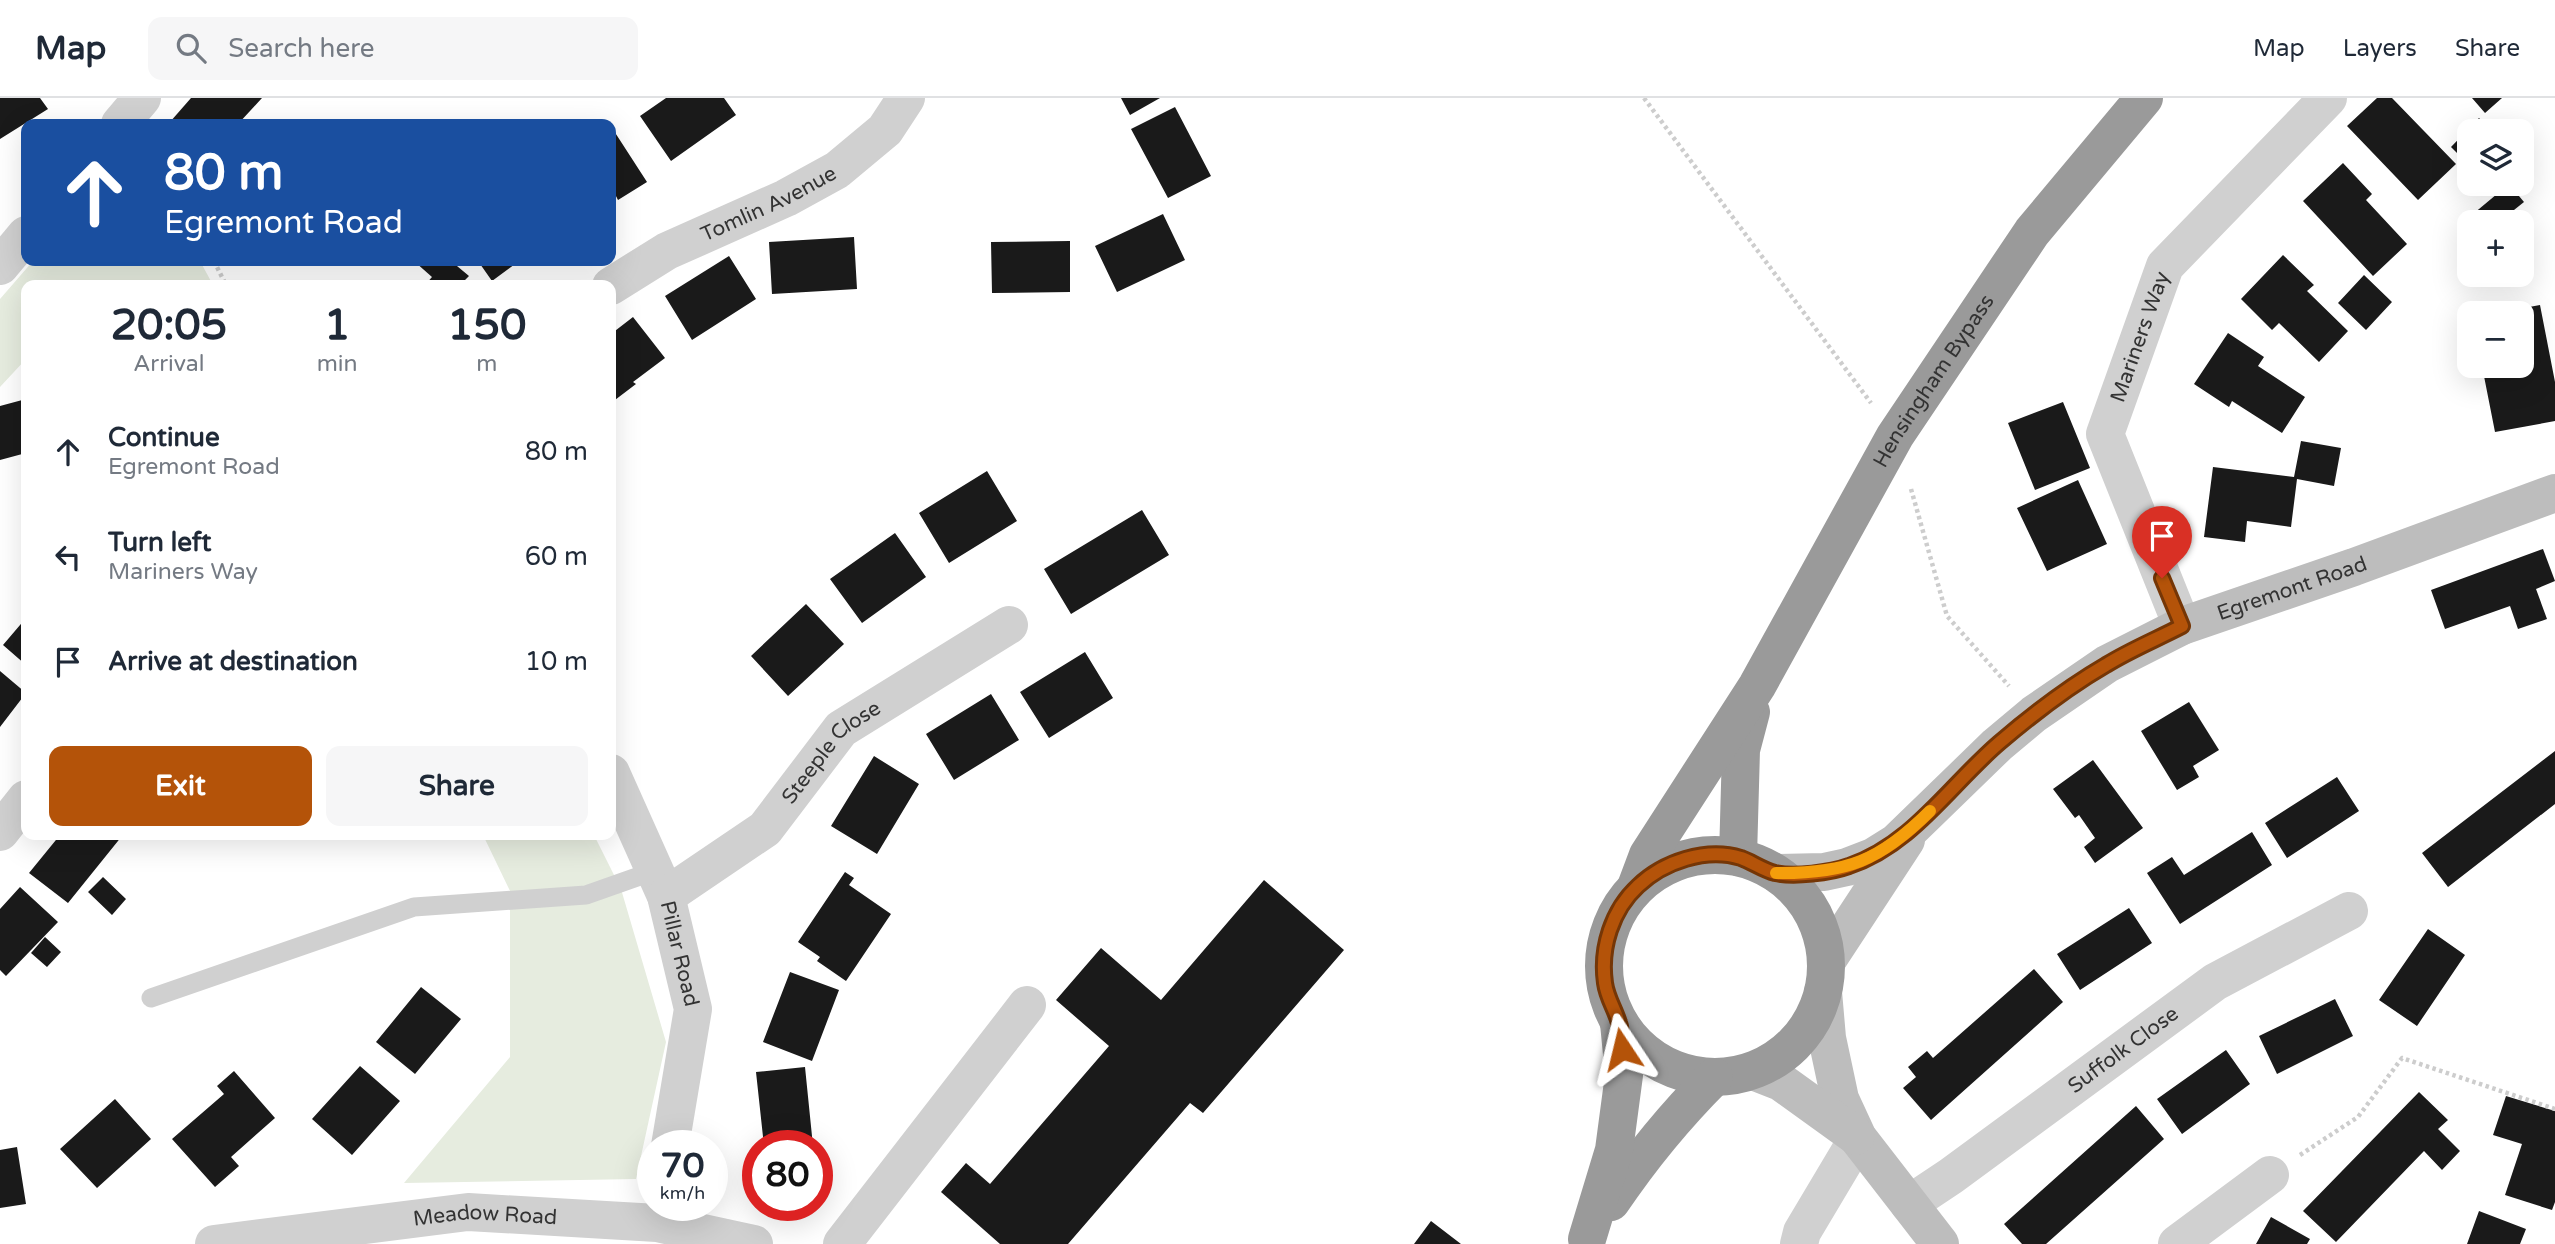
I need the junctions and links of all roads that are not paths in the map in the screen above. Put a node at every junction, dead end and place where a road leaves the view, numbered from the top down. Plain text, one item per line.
1 (142, 98) edge
2 (906, 98) edge
3 (2144, 98) edge
4 (2328, 98) edge
5 (124, 119) edge
6 (21, 241) edge
7 (0, 265) edge
8 (616, 283) edge
9 (2555, 493) edge
10 (1009, 625) dead end
11 (2182, 626) junction
12 (1757, 686) junction
13 (616, 784) edge
14 (21, 805) edge
15 (1917, 823) junction
16 (0, 832) edge
17 (1738, 857) junction
18 (1776, 873) junction
19 (660, 884) junction
20 (1636, 887) junction
21 (2349, 911) dead end
22 (1825, 977) junction
23 (151, 998) dead end
24 (1027, 1005) dead end
25 (1619, 1023) junction
26 (1753, 1071) junction
27 (1714, 1077) junction
28 (673, 1130) edge
29 (1858, 1138) junction
30 (2270, 1175) road end
31 (1909, 1204) junction
32 (637, 1215) edge
33 (679, 1221) edge
34 (1585, 1242) edge
35 (214, 1244) edge
36 (754, 1244) edge
37 (842, 1244) edge
38 (1799, 1244) edge
39 (1940, 1244) edge
40 (2177, 1244) edge

1 - 5 street
2 - 8 street, Tomlin Avenue
3 - 12 highway, Hensingham Bypass
4 - 11 street, Mariners Way
6 - 7 street
9 - 11 main road, Egremont Road
10 - 19 street, Steeple Close
11 - 15 main road, Egremont Road
12 - 17 highway, Hensingham Bypass
12 - 20 highway, Hensingham Bypass
13 - 19 street, Pillar Road
14 - 16 street
15 - 18 main road
15 - 22 main road
17 - 18 highway
17 - 20 highway
18 - 22 highway
19 - 23 lane
19 - 28 street, Pillar Road
20 - 25 highway
21 - 31 street, Suffolk Close
22 - 26 highway
22 - 29 main road
24 - 37 street
25 - 27 highway
25 - 34 highway
26 - 27 highway
26 - 29 main road
27 - 34 highway
29 - 31 main road
29 - 38 street
30 - 40 street
31 - 39 main road
32 - 35 street, Meadow Road
33 - 36 street, Meadow Road

